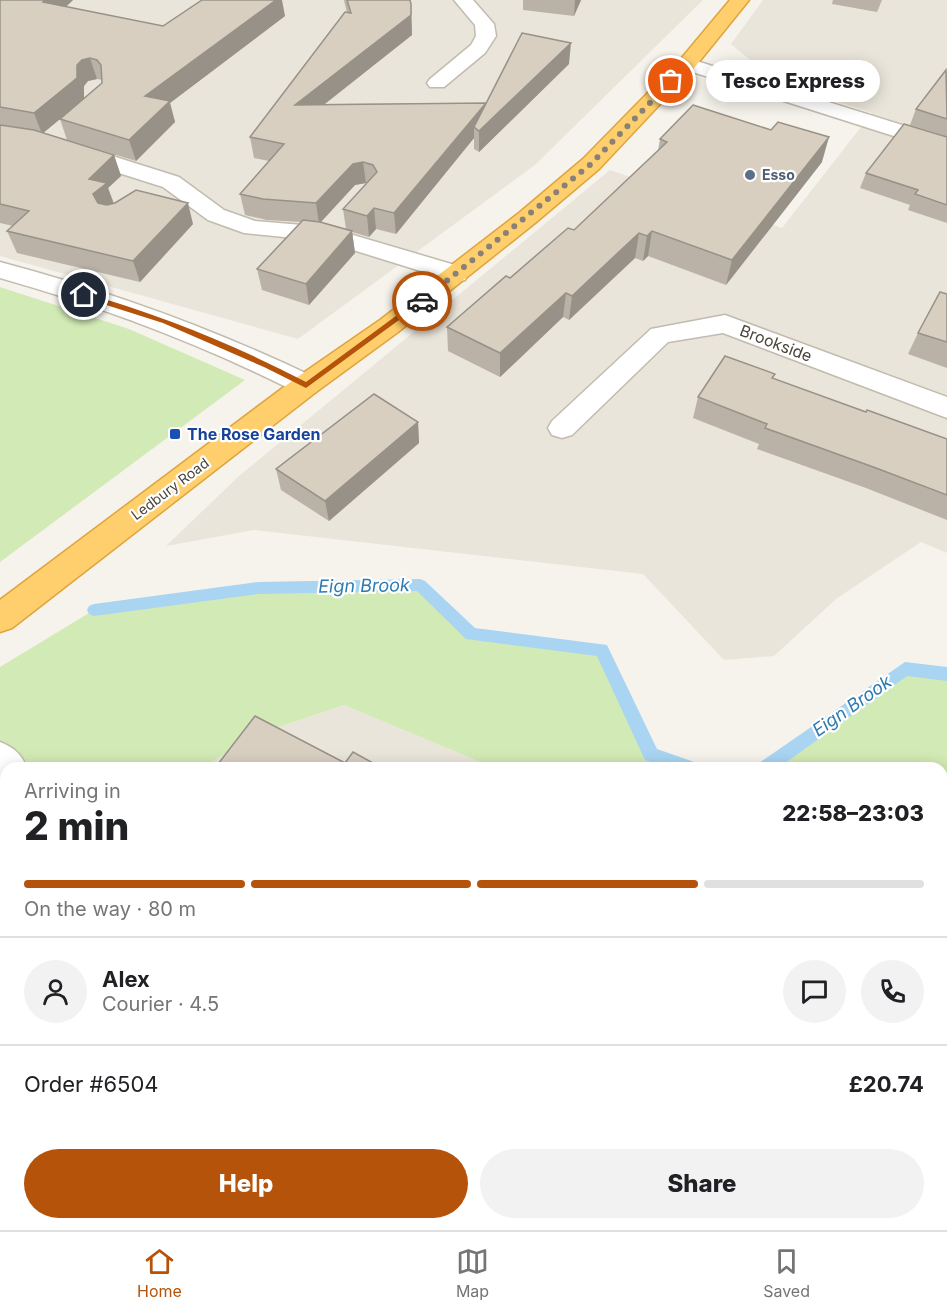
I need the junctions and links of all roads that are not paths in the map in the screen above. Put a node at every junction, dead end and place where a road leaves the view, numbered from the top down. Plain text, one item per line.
1 (463, 0) edge
2 (740, 0) edge
3 (687, 64) junction
4 (437, 83) dead end
5 (0, 135) edge
6 (947, 146) edge
7 (171, 182) junction
8 (143, 200) edge
9 (0, 270) edge
10 (456, 274) junction
11 (306, 386) junction
12 (947, 408) edge
13 (562, 428) dead end
14 (0, 618) edge

1 - 4 street
2 - 3 highway, Ledbury Road
3 - 6 street
3 - 10 highway, Ledbury Road
5 - 7 street
7 - 8 street
7 - 10 street
9 - 11 street
10 - 11 highway, Ledbury Road
11 - 14 highway, Ledbury Road
12 - 13 street, Brookside

